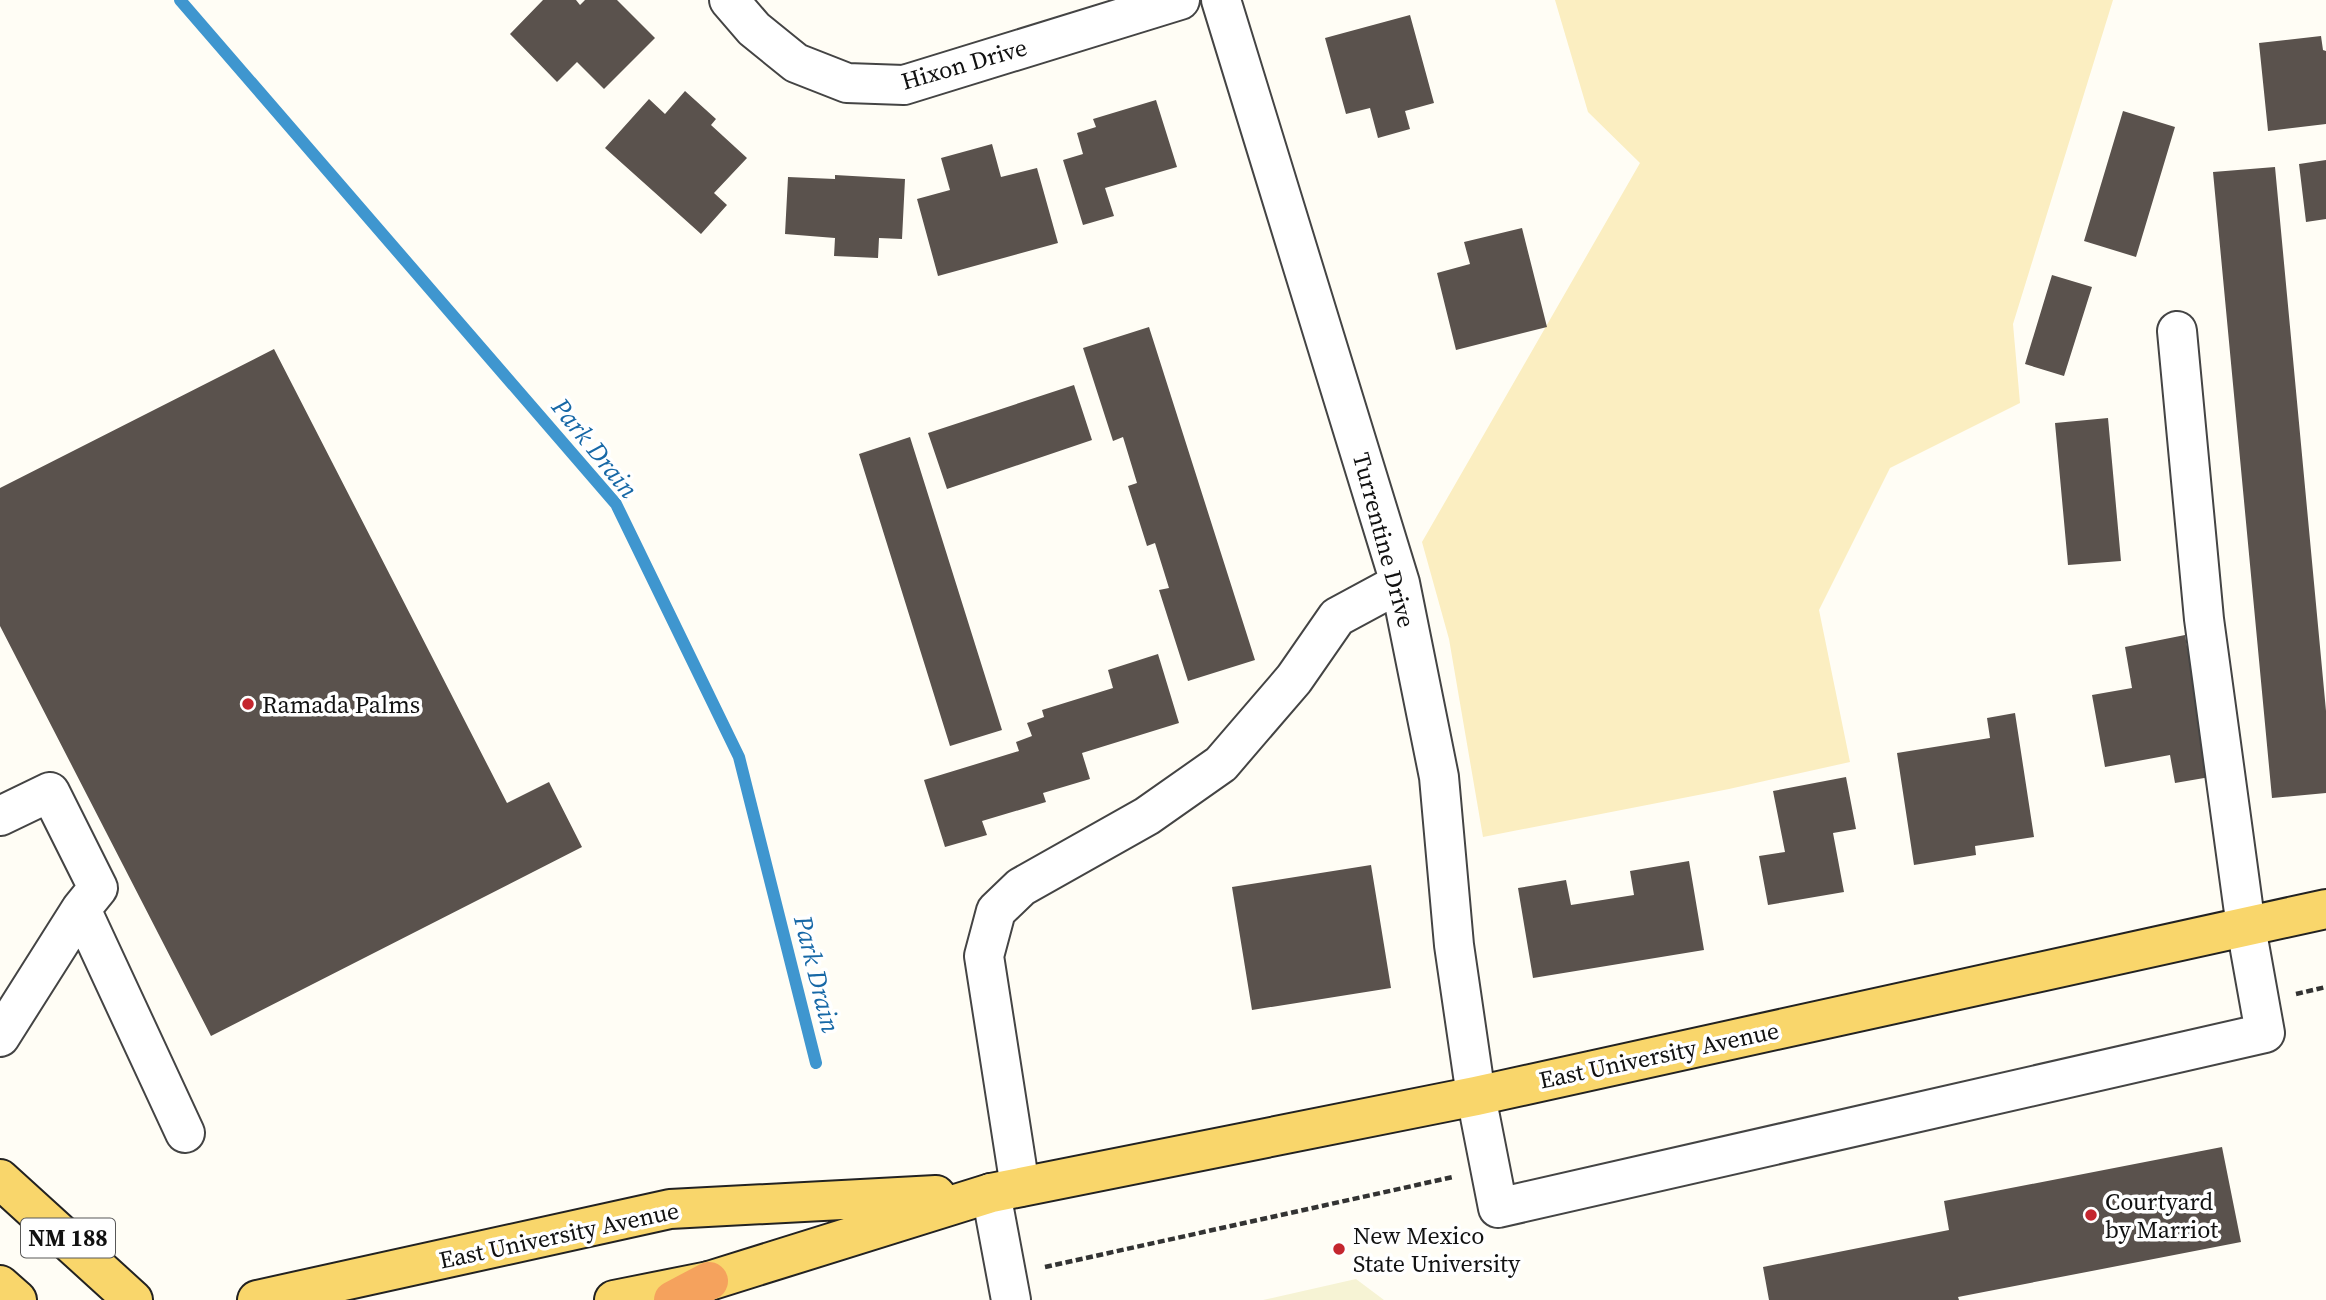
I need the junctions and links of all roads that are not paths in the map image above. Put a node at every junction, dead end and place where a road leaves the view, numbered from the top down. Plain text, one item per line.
1 (729, 0) edge
2 (1180, 0) edge
3 (1221, 0) edge
4 (2177, 331) dead end
5 (1400, 583) junction
6 (0, 816) edge
7 (81, 909) junction
8 (2326, 909) edge
9 (2246, 927) junction
10 (0, 1037) edge
11 (1476, 1096) junction
12 (185, 1133) dead end
13 (0, 1179) edge
14 (1005, 1190) junction
15 (709, 1281) junction
16 (0, 1284) edge
17 (17, 1300) edge
18 (133, 1300) edge
19 (257, 1300) edge
20 (614, 1300) edge
21 (673, 1300) edge
22 (1012, 1300) edge

1 - 2 street, Hixon Drive
3 - 5 street, Turrentine Drive
4 - 9 street
5 - 11 street, Turrentine Drive
5 - 14 street
6 - 7 street
7 - 10 street
7 - 12 street
8 - 9 main road, East University Avenue
9 - 11 main road, East University Avenue
9 - 11 street, Turrentine Drive
11 - 14 main road, East University Avenue
13 - 18 main road, NM 188
14 - 15 main road, East University Avenue
14 - 19 main road, East University Avenue
14 - 22 street
15 - 20 main road, East University Avenue
15 - 21 highway
16 - 17 main road, NM 188

